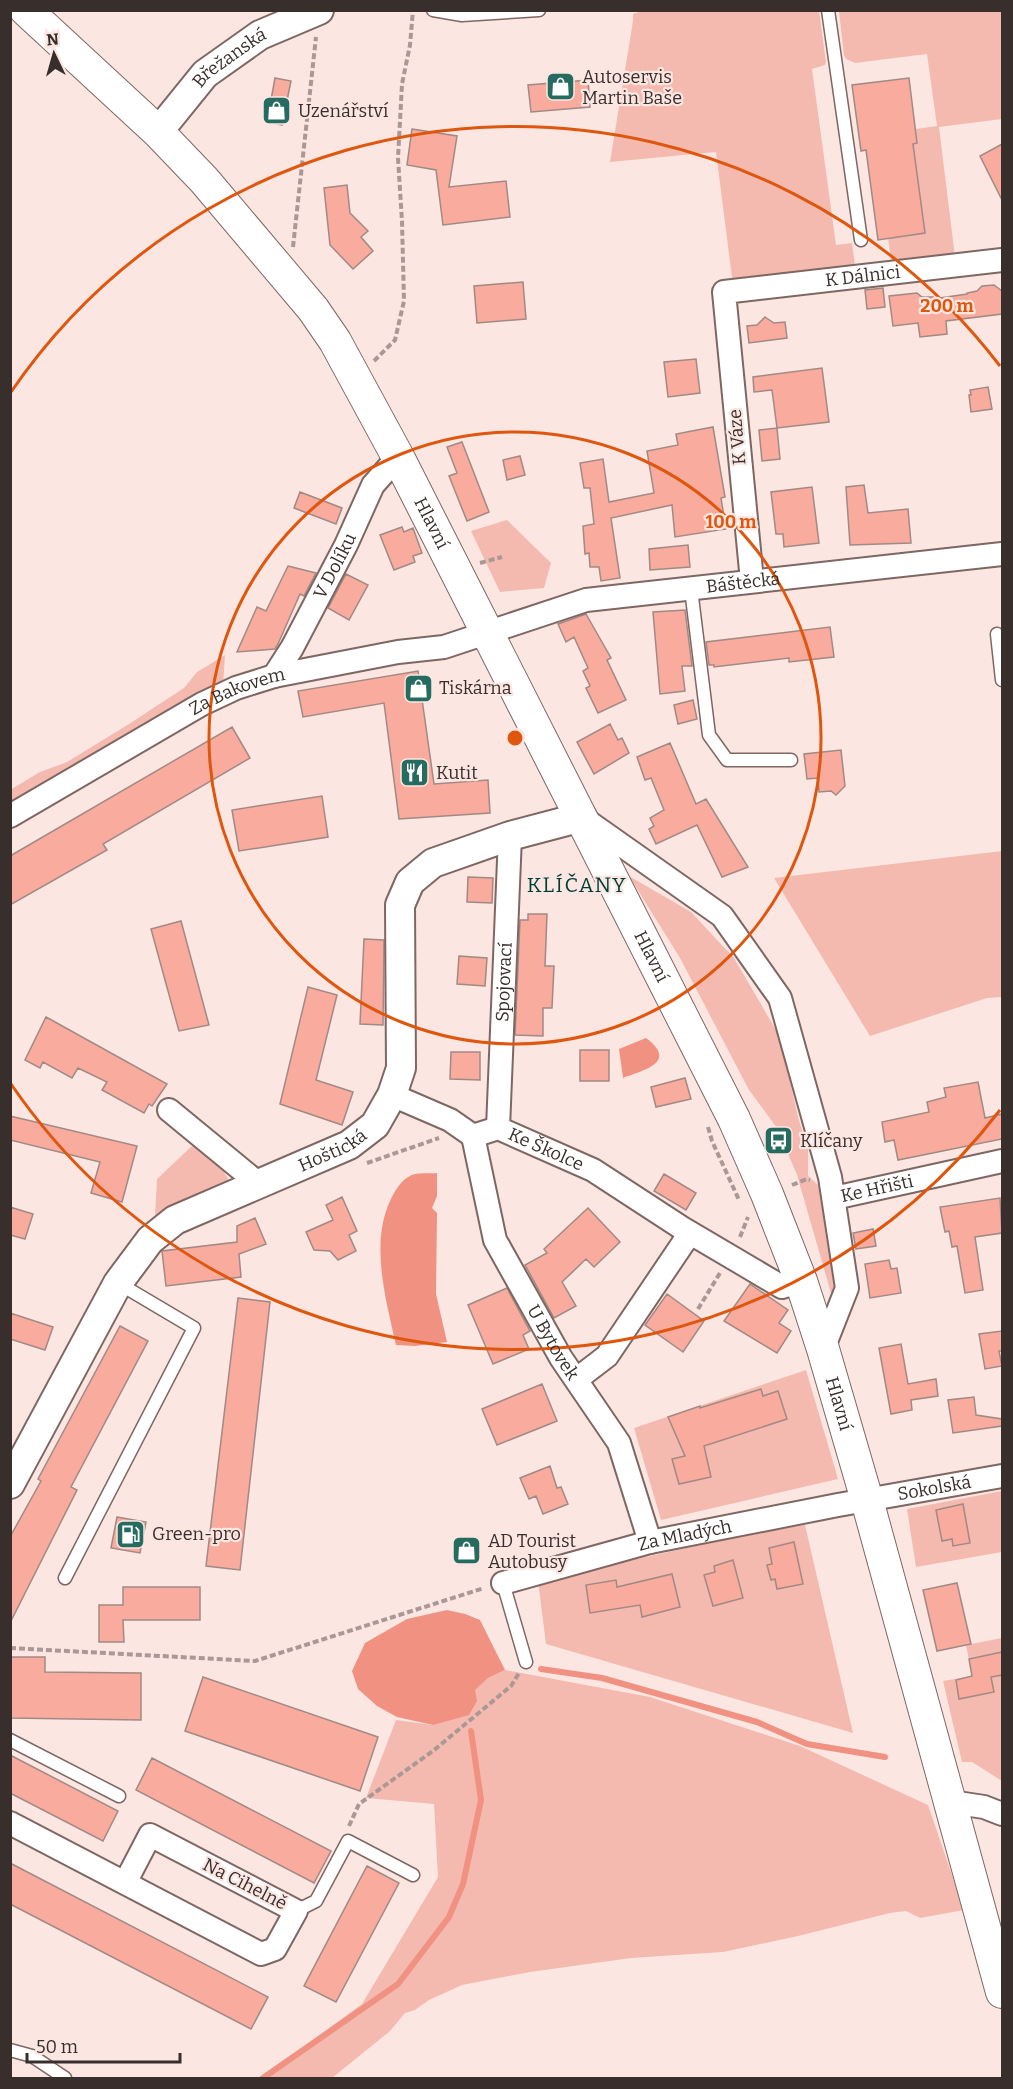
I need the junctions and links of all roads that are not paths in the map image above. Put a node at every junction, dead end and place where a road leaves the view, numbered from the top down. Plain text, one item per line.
1 (26, 10) edge
2 (433, 10) edge
3 (539, 10) edge
4 (828, 10) edge
5 (319, 11) edge
6 (158, 132) junction
7 (861, 240) dead end
8 (1002, 260) edge
9 (724, 292) joint
10 (398, 457) junction
11 (1002, 554) edge
12 (752, 581) junction
13 (691, 589) junction
14 (487, 631) junction
15 (997, 634) dead end
16 (274, 676) junction
17 (1002, 680) edge
18 (791, 760) dead end
19 (10, 816) edge
20 (582, 817) junction
21 (510, 836) junction
22 (392, 1095) junction
23 (169, 1110) dead end
24 (498, 1128) junction
25 (473, 1136) junction
26 (1002, 1161) edge
27 (258, 1184) junction
28 (834, 1198) junction
29 (690, 1233) junction
30 (801, 1281) junction
31 (118, 1283) junction
32 (823, 1350) junction
33 (577, 1379) junction
34 (1002, 1476) edge
35 (11, 1481) edge
36 (867, 1500) junction
37 (650, 1542) junction
38 (65, 1578) dead end
39 (503, 1583) joint
40 (526, 1662) road end
41 (10, 1740) edge
42 (119, 1796) dead end
43 (951, 1802) junction
44 (1002, 1814) edge
45 (10, 1824) edge
46 (413, 1875) dead end
47 (125, 1883) junction
48 (296, 1911) junction
49 (1002, 1992) edge
50 (10, 2050) edge
51 (65, 2079) edge

1 - 6 main road, Hlavní
2 - 3 lane
4 - 7 lane
5 - 6 street, Břežanská
6 - 10 main road, Hlavní
8 - 9 street, K Dálnici
9 - 12 street, K Váze
10 - 14 main road, Hlavní
10 - 16 street, V Dolíku
11 - 12 street, Báštěcká
12 - 13 street, Báštěcká
13 - 14 street, Báštěcká
13 - 18 lane
14 - 16 street, Za Bakovem
14 - 20 main road, Hlavní
15 - 17 lane
16 - 19 street, Za Bakovem
20 - 21 street, Hoštická
20 - 28 street
20 - 30 main road, Hlavní
21 - 22 street, Hoštická
21 - 24 street, Spojovací
22 - 25 street
22 - 27 street, Hoštická
23 - 27 street
24 - 25 street, Ke Školce
24 - 29 street, Ke Školce
25 - 33 street, U Bytovek
26 - 28 street, Ke Hřišti
27 - 31 street, Hoštická
28 - 32 street, Ke Hřišti
29 - 30 street, Ke Školce
29 - 33 street
30 - 32 main road, Hlavní
31 - 35 street, Hoštická
31 - 38 lane
32 - 36 main road, Hlavní
33 - 37 street, U Bytovek
34 - 36 street, Sokolská
36 - 37 street, Za Mladých
36 - 43 main road, Hlavní
37 - 39 street, Za Mladých
39 - 40 lane
41 - 42 lane
43 - 44 street
43 - 49 main road, Hlavní
45 - 47 street, Na Cihelně
46 - 48 lane
47 - 48 street, Na Cihelně
47 - 48 street, Na Cihelně
50 - 51 lane

